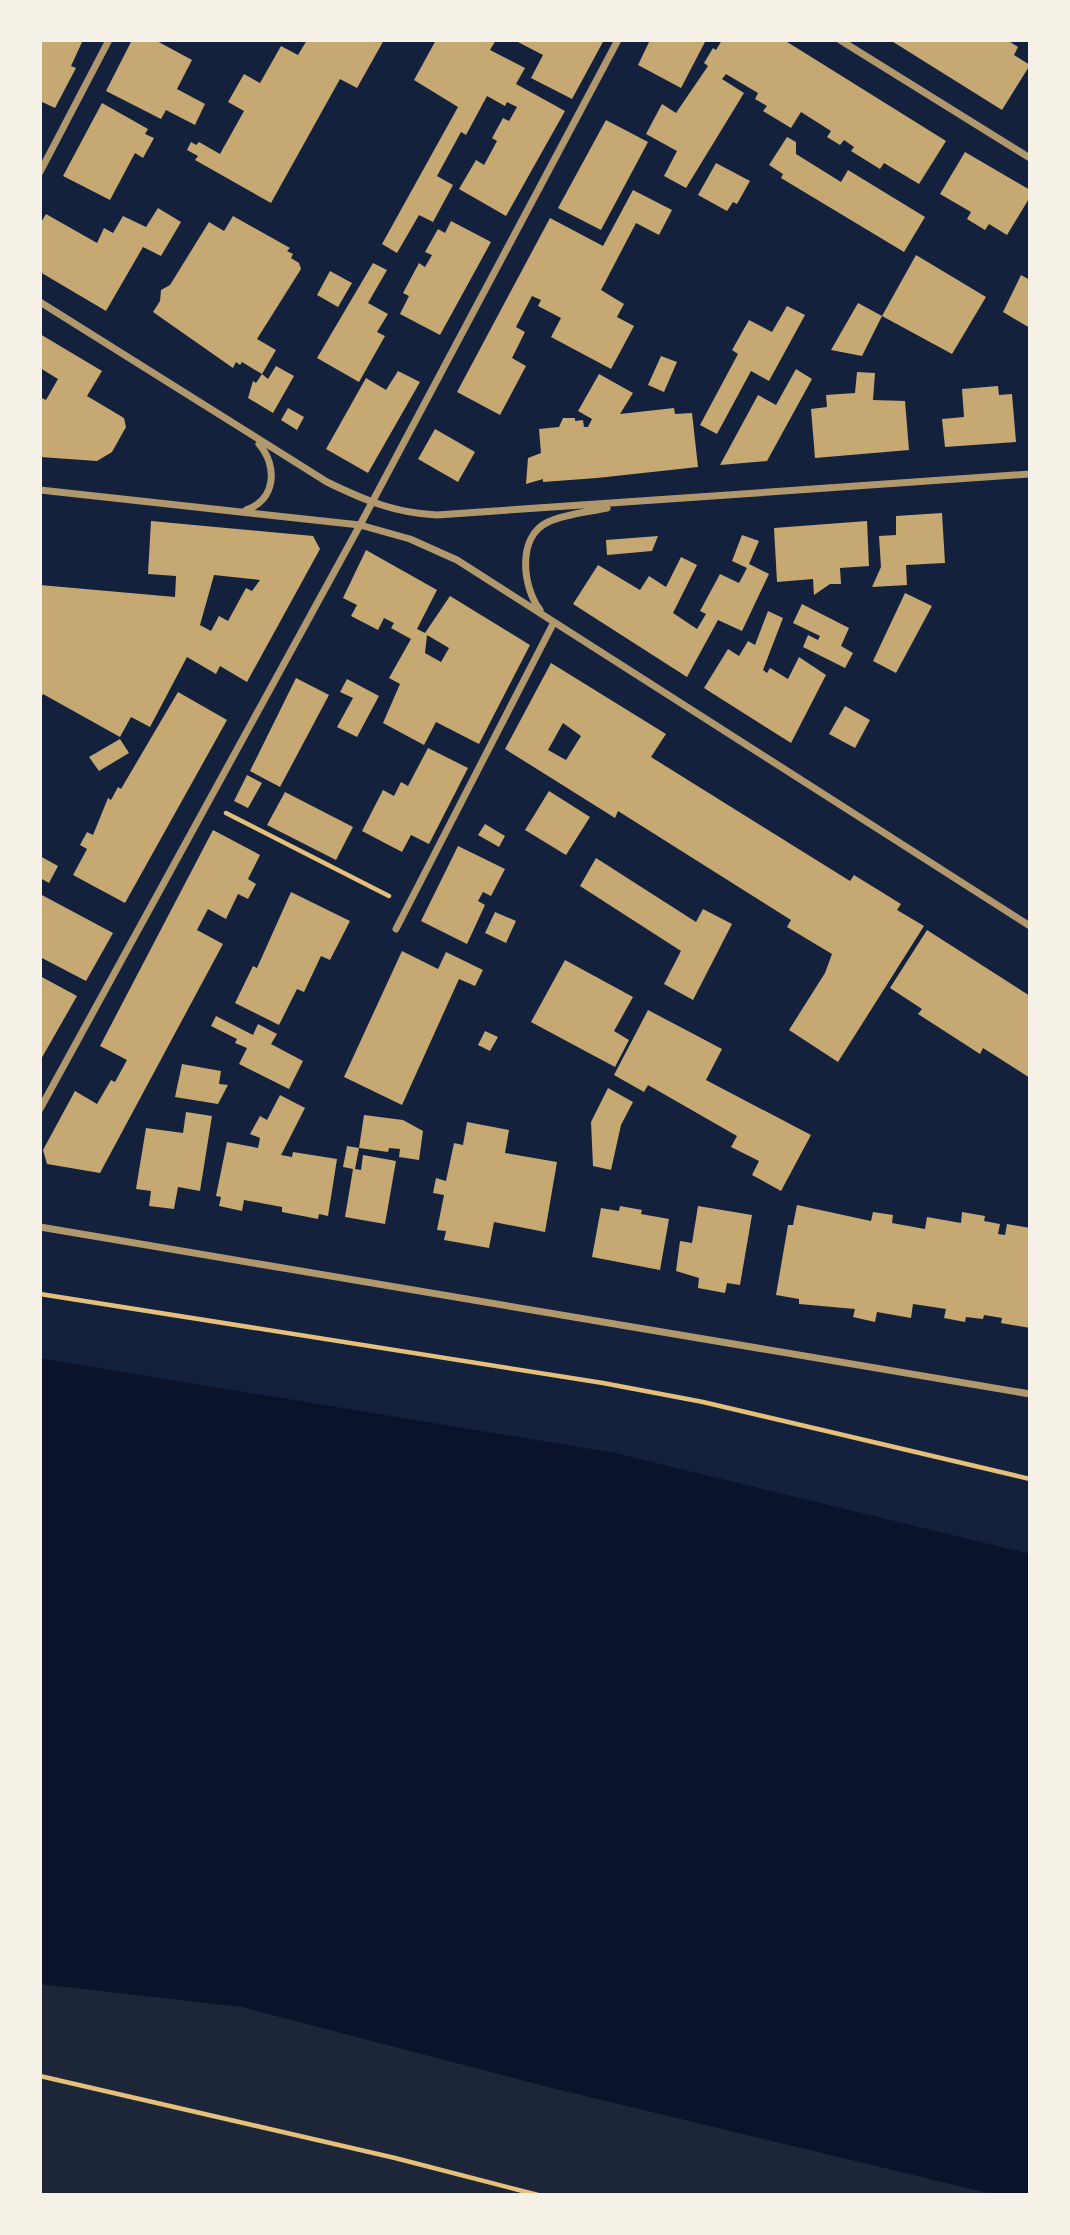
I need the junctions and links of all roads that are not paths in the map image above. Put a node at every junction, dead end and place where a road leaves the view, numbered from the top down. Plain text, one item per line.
1 (109, 40) edge
2 (618, 40) edge
3 (840, 40) edge
4 (1030, 158) edge
5 (40, 172) edge
6 (40, 302) edge
7 (249, 434) junction
8 (1030, 474) edge
9 (40, 490) edge
10 (646, 502) junction
11 (370, 503) junction
12 (242, 511) junction
13 (360, 525) junction
14 (544, 615) junction
15 (554, 622) junction
16 (1030, 926) edge
17 (397, 929) dead end
18 (40, 1109) edge
19 (40, 1227) edge
20 (1030, 1394) edge

1 - 5 street
2 - 11 street
3 - 4 street
6 - 7 street
7 - 11 street
7 - 12 street
8 - 10 street
9 - 12 street
10 - 11 street
10 - 14 street
11 - 13 street
12 - 13 street
13 - 14 street
13 - 18 street
14 - 15 street
15 - 16 street
15 - 17 street
19 - 20 street

